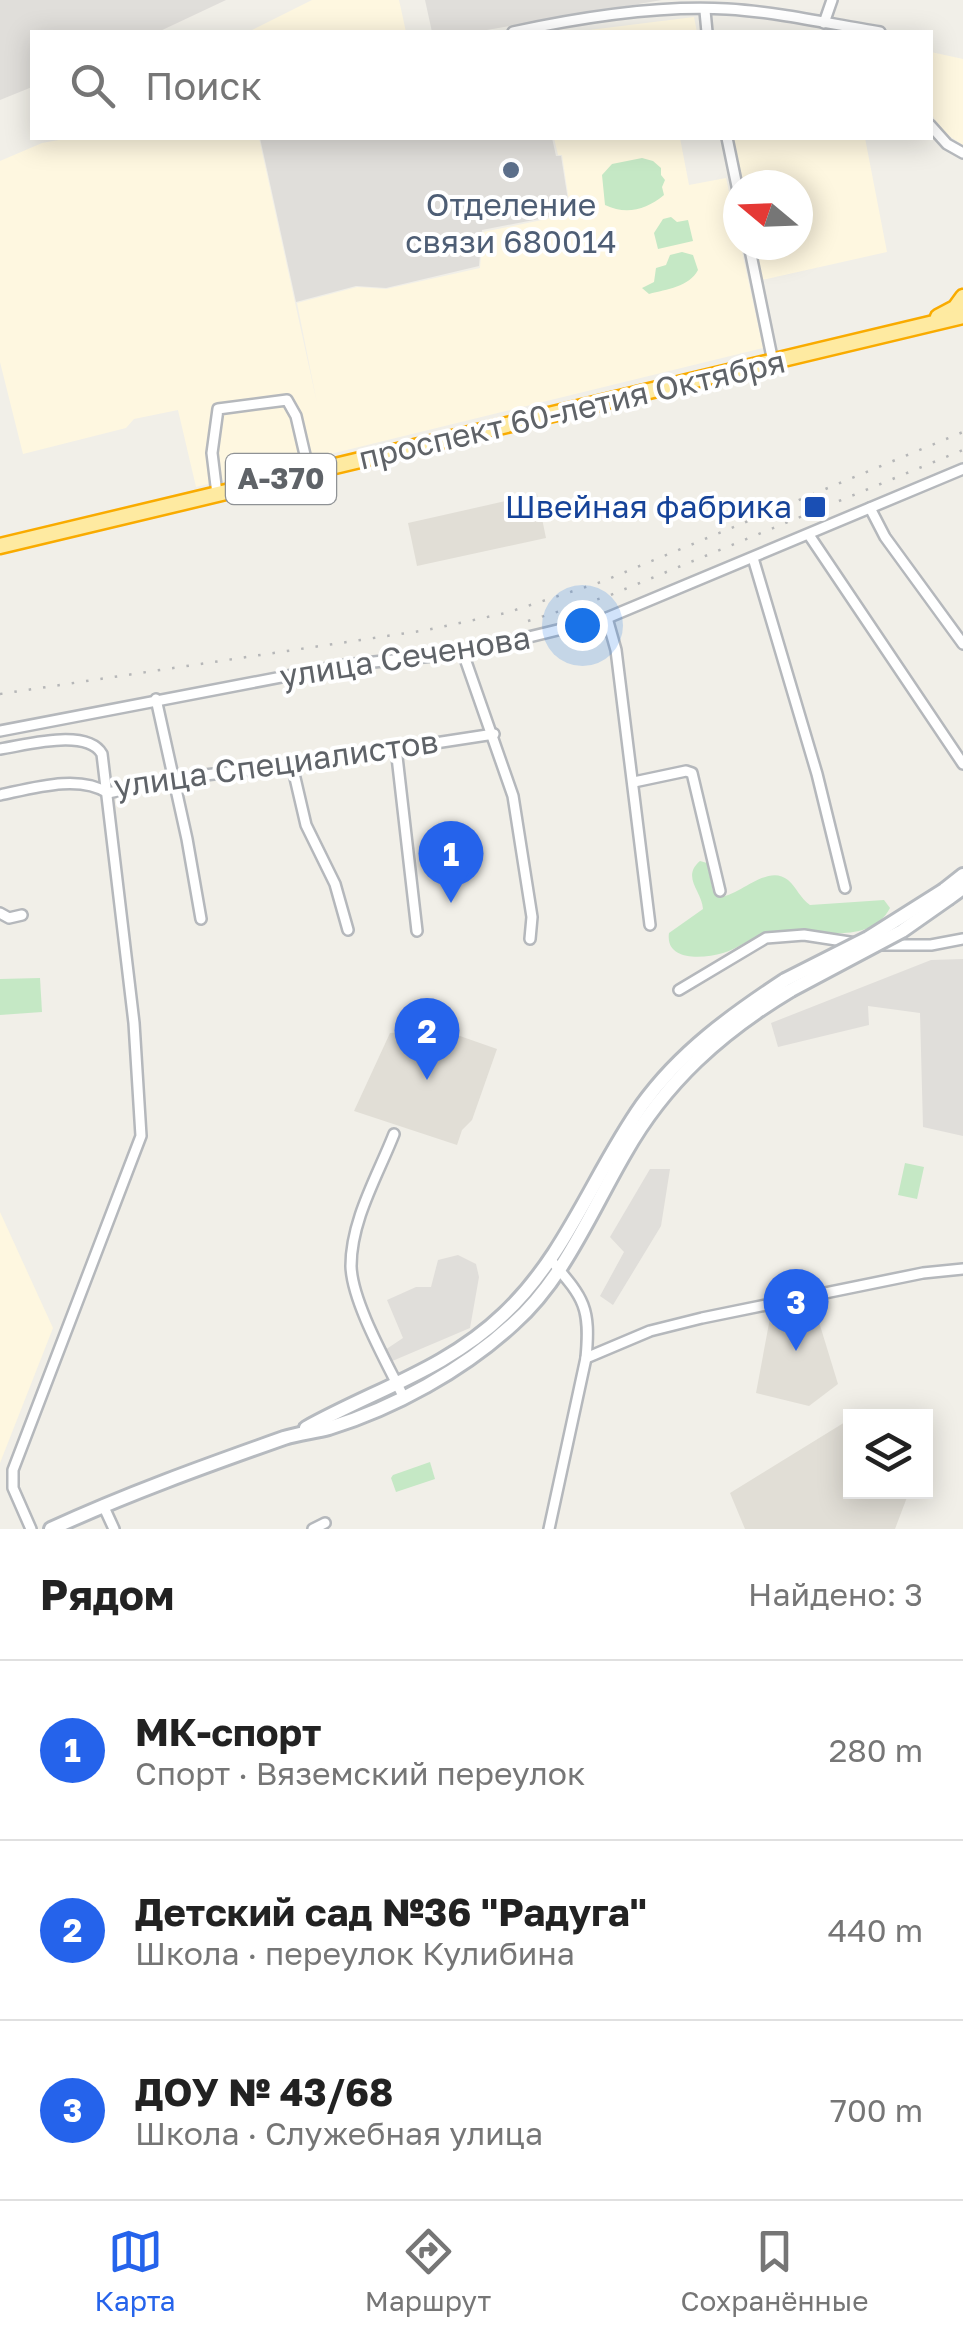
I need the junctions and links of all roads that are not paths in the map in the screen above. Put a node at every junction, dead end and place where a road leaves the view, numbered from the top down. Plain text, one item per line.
1 (832, 0) edge
2 (704, 11) junction
3 (824, 23) junction
4 (523, 30) edge
5 (707, 30) edge
6 (868, 30) edge
7 (933, 129) edge
8 (727, 140) edge
9 (963, 153) edge
10 (734, 170) edge
11 (752, 260) edge
12 (963, 297) edge
13 (963, 316) edge
14 (910, 329) junction
15 (773, 362) junction
16 (963, 468) edge
17 (309, 472) junction
18 (217, 494) junction
19 (870, 508) junction
20 (809, 535) junction
21 (0, 546) edge
22 (754, 558) junction
23 (607, 618) junction
24 (963, 644) edge
25 (463, 653) junction
26 (156, 700) junction
27 (0, 731) edge
28 (494, 734) junction
29 (396, 748) junction
30 (0, 749) edge
31 (963, 764) edge
32 (292, 765) junction
33 (173, 779) junction
34 (634, 782) junction
35 (108, 793) junction
36 (0, 795) edge
37 (963, 875) edge
38 (845, 888) dead end
39 (963, 888) edge
40 (720, 891) dead end
41 (947, 894) junction
42 (0, 913) edge
43 (22, 915) dead end
44 (200, 919) dead end
45 (650, 925) dead end
46 (348, 930) dead end
47 (417, 931) dead end
48 (530, 939) dead end
49 (963, 939) edge
50 (679, 990) dead end
51 (394, 1134) dead end
52 (554, 1264) junction
53 (963, 1269) edge
54 (586, 1358) junction
55 (400, 1390) junction
56 (103, 1505) junction
57 (325, 1523) dead end
58 (32, 1529) edge
59 (51, 1529) edge
60 (114, 1529) edge
61 (312, 1529) edge
62 (549, 1529) edge

1 - 3 street
2 - 3 street
2 - 4 street
2 - 5 street
3 - 6 street
7 - 9 street
8 - 10 street
11 - 15 street
12 - 14 highway, проспект 60-летия Октября / А-370
13 - 14 highway, проспект 60-летия Октября / А-370
14 - 15 highway, проспект 60-летия Октября / А-370
15 - 17 highway, проспект 60-летия Октября / А-370
16 - 19 street, улица Сеченова
17 - 18 highway, проспект 60-летия Октября / А-370
17 - 18 street
18 - 21 highway, проспект 60-летия Октября / А-370
19 - 20 street, улица Сеченова
19 - 24 street
20 - 22 street, улица Сеченова
20 - 31 street
22 - 23 street, улица Сеченова
22 - 38 street
23 - 25 street, улица Сеченова
23 - 34 street
25 - 26 street, улица Сеченова
25 - 28 street
26 - 27 street, улица Сеченова
26 - 33 street
28 - 29 street, улица Специалистов
28 - 48 street
29 - 32 street, улица Специалистов
29 - 47 street
30 - 35 street
32 - 33 street, улица Специалистов
32 - 46 street
33 - 35 street, улица Специалистов
33 - 44 street
34 - 40 street
34 - 45 street
35 - 36 street, улица Специалистов
35 - 58 street
37 - 41 main road
39 - 41 main road
41 - 52 main road, bridge
42 - 43 street
49 - 50 street
51 - 55 street
52 - 54 street
52 - 55 main road
53 - 54 street
54 - 62 street
55 - 56 main road
56 - 59 main road
56 - 60 street
57 - 61 street

